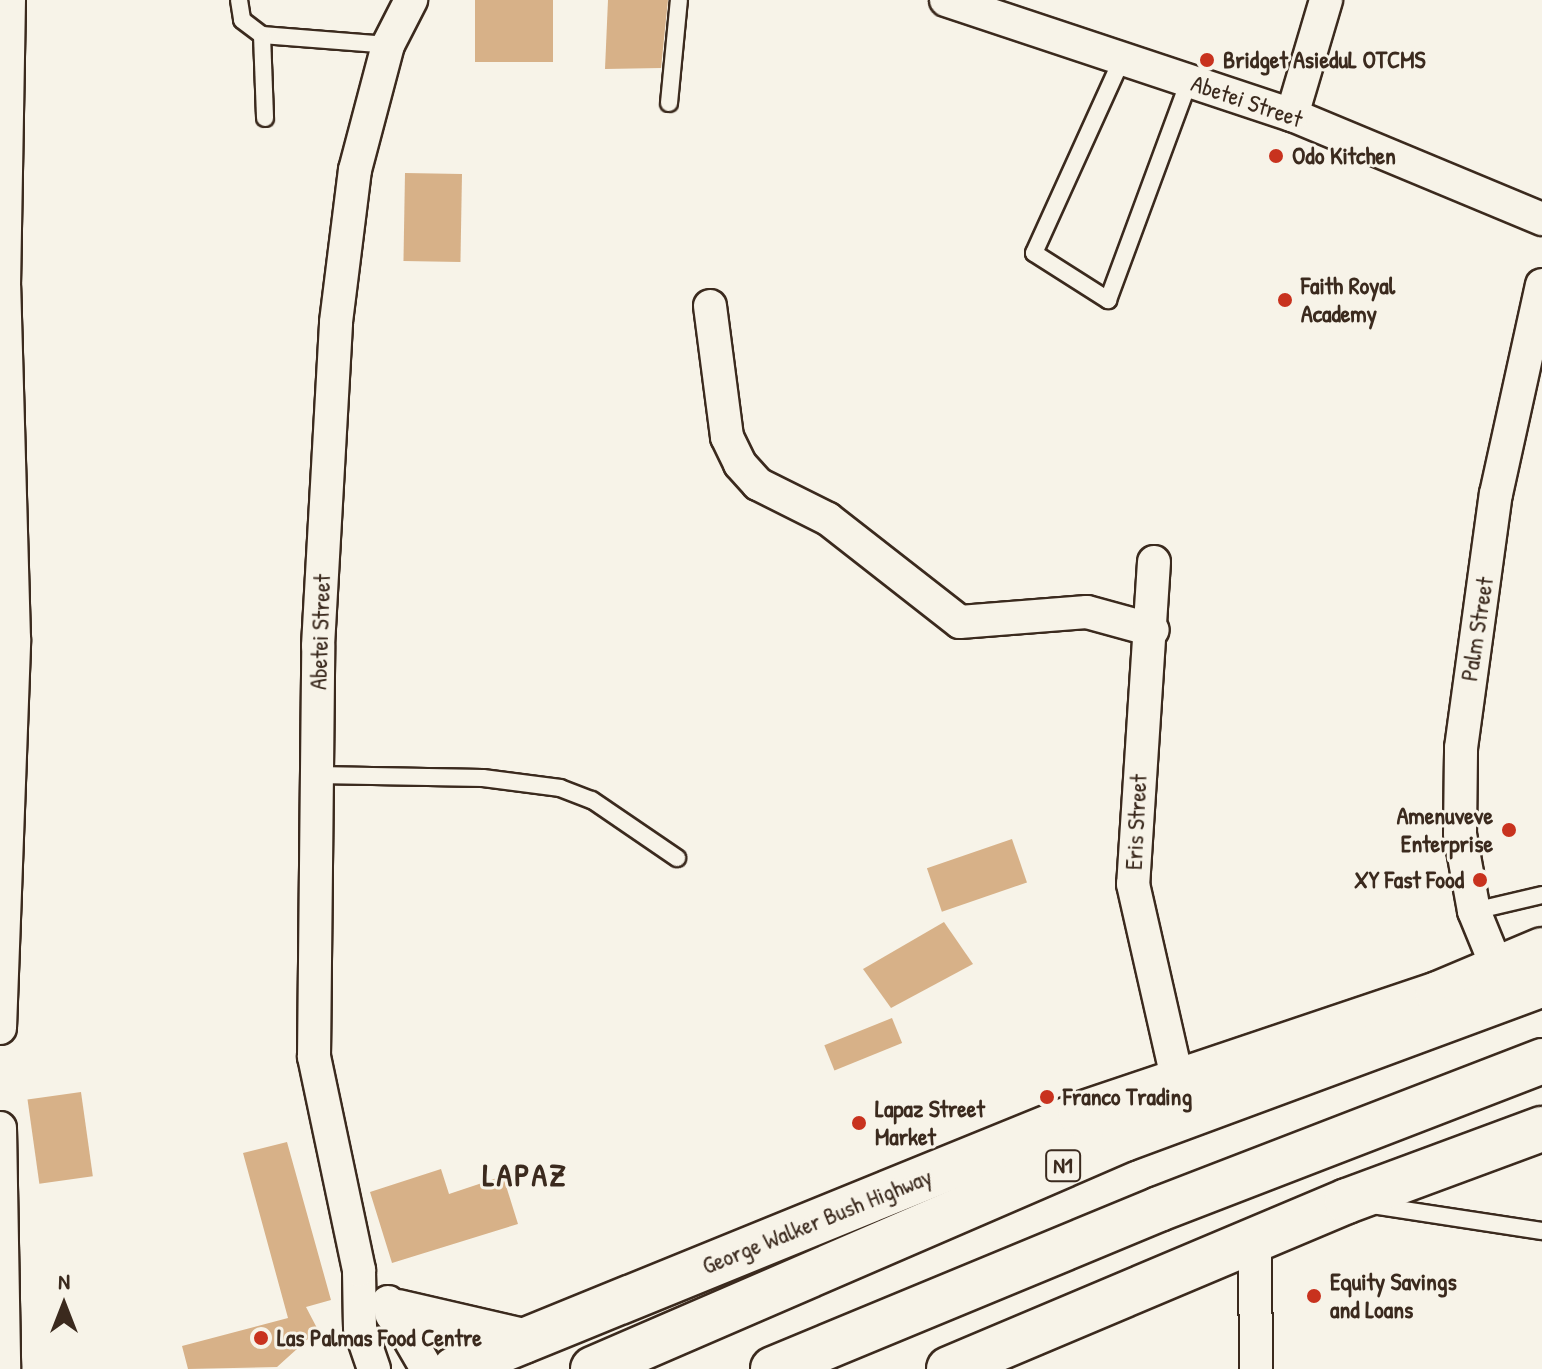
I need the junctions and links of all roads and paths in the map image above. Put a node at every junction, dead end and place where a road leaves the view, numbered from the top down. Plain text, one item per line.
1 (9, 0) edge
2 (239, 0) edge
3 (411, 0) edge
4 (679, 0) edge
5 (946, 0) edge
6 (1326, 0) edge
7 (262, 35) junction
8 (388, 45) junction
9 (1122, 59) junction
10 (1189, 81) junction
11 (669, 103) dead end
12 (1292, 115) junction
13 (265, 118) dead end
14 (1542, 219) edge
15 (1542, 285) edge
16 (710, 306) dead end
17 (1154, 562) dead end
18 (1153, 630) junction
19 (7, 638) edge
20 (317, 775) junction
21 (677, 858) dead end
22 (1542, 895) edge
23 (1474, 911) junction
24 (1542, 950) edge
25 (1499, 972) junction
26 (1542, 984) edge
27 (0, 1028) edge
28 (1542, 1061) edge
29 (1177, 1077) junction
30 (0, 1128) edge
31 (1542, 1129) edge
32 (1347, 1201) junction
33 (1542, 1231) edge
34 (1255, 1240) junction
35 (359, 1270) junction
36 (397, 1312) junction
37 (523, 1341) junction
38 (4, 1369) edge
39 (374, 1369) edge
40 (427, 1369) edge
41 (455, 1369) edge
42 (593, 1369) edge
43 (773, 1369) edge
44 (949, 1369) edge
45 (1256, 1369) edge

1 - 19 street
2 - 7 lane
3 - 8 street, Abetei Street
4 - 11 lane
5 - 9 street, Abetei Street
6 - 12 street
7 - 8 lane
7 - 13 lane
8 - 20 street, Abetei Street
9 - 10 street, Abetei Street
9 - 10 lane
10 - 12 street, Abetei Street
12 - 14 street, Abetei Street
15 - 23 street, Palm Street
16 - 18 street
17 - 18 street, Eris Street
18 - 29 street, Eris Street
19 - 27 street
20 - 21 lane
20 - 35 street, Abetei Street
22 - 23 lane
23 - 25 street, Palm Street
24 - 25 main road, George Walker Bush Highway
25 - 29 main road, George Walker Bush Highway
26 - 42 main road, George Walker Bush Highway / N1
28 - 43 main road
29 - 37 main road, George Walker Bush Highway
30 - 38 street
31 - 32 main road
32 - 33 lane
32 - 34 main road
34 - 44 main road
34 - 45 street
35 - 36 street
35 - 39 street, Abetei Street
36 - 37 main road
36 - 40 street
37 - 41 main road, George Walker Bush Highway

